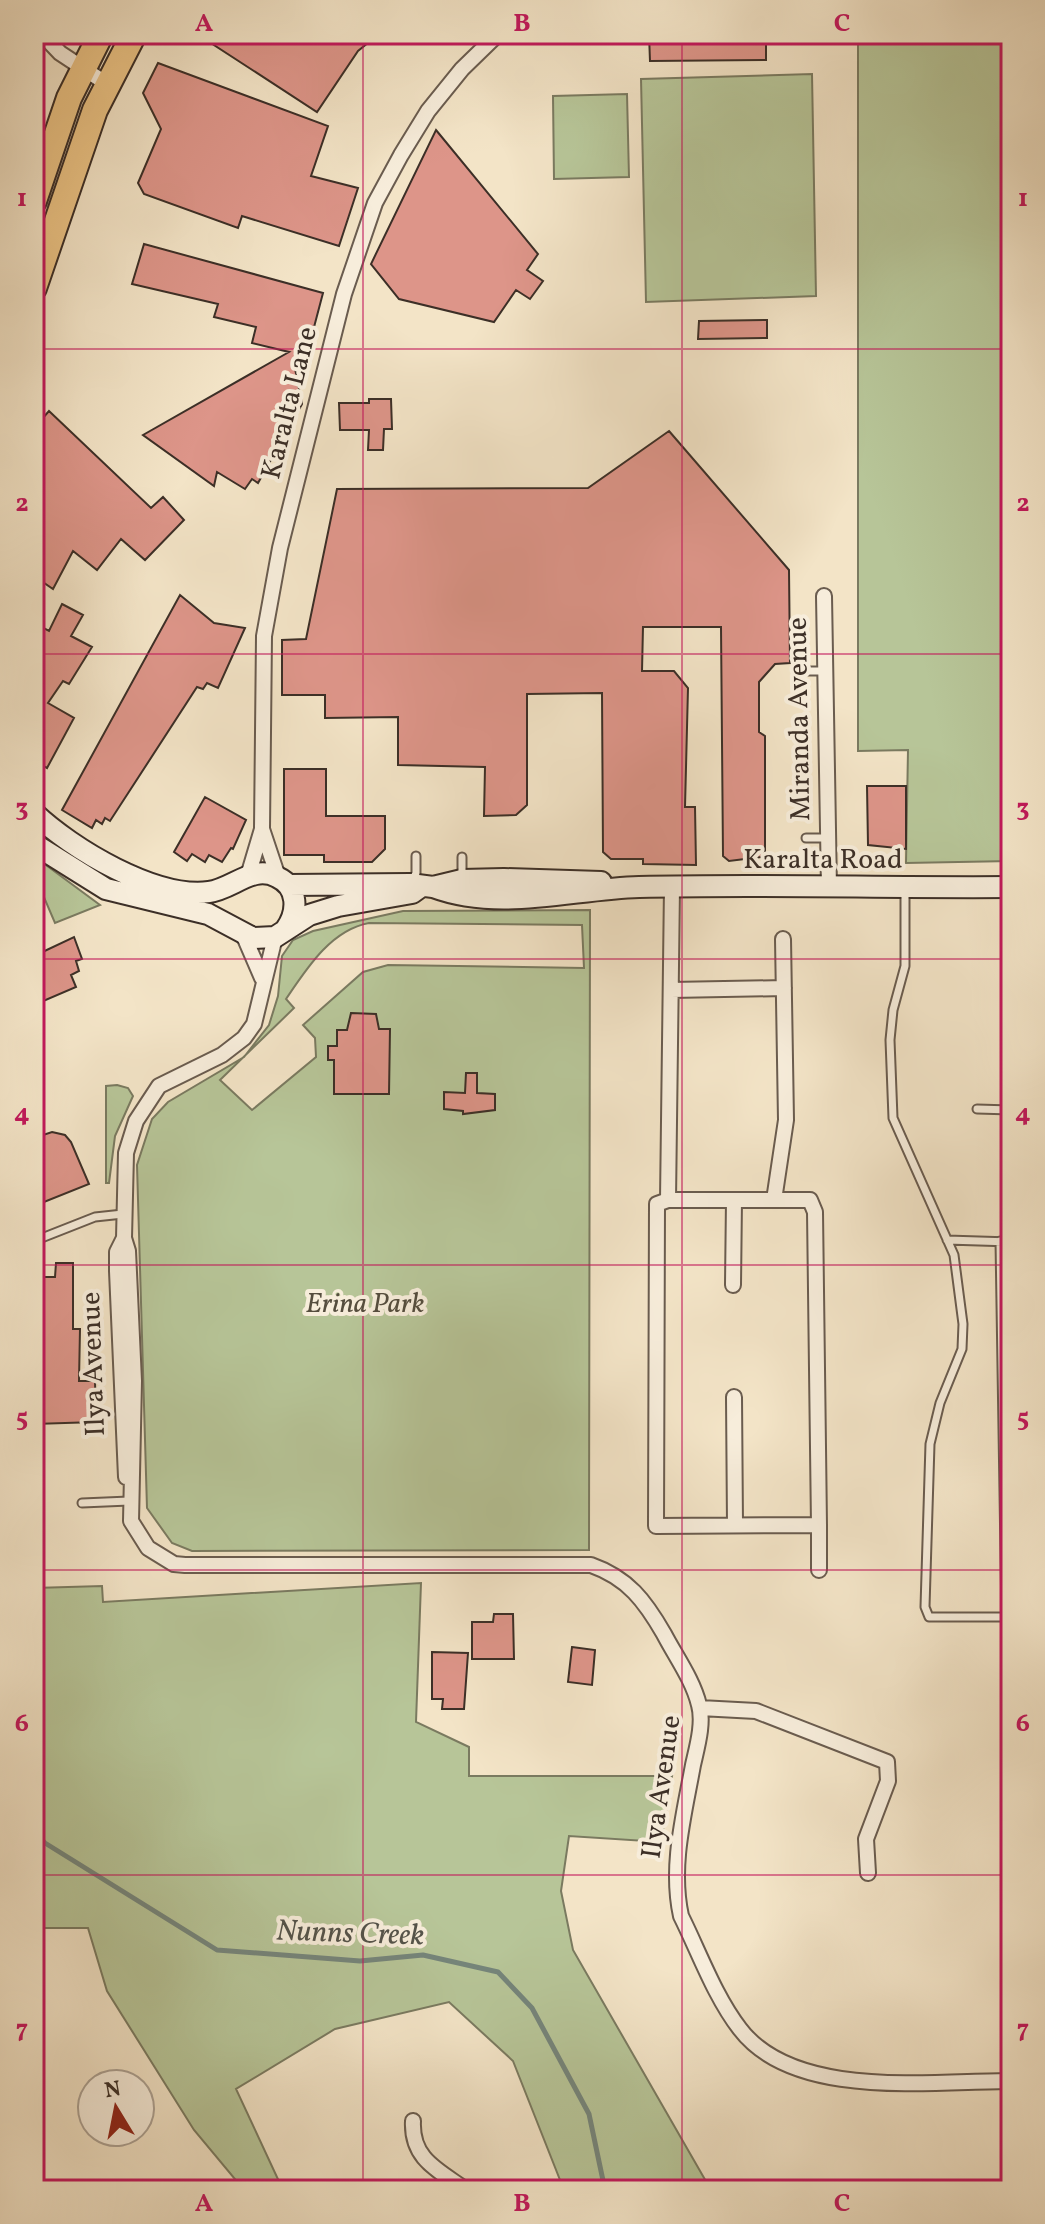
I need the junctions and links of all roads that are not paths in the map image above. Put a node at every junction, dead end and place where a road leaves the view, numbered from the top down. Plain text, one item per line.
1 (42, 34) edge
2 (101, 34) edge
3 (134, 34) edge
4 (498, 34) edge
5 (83, 69) junction
6 (107, 84) junction
7 (34, 201) edge
8 (34, 288) edge
9 (824, 596) dead end
10 (802, 671) dead end
11 (824, 671) junction
12 (34, 813) edge
13 (262, 829) junction
14 (806, 838) dead end
15 (829, 838) junction
16 (34, 844) edge
17 (416, 856) dead end
18 (462, 857) dead end
19 (242, 880) junction
20 (462, 880) junction
21 (283, 881) junction
22 (421, 886) junction
23 (634, 887) junction
24 (672, 887) junction
25 (1011, 887) edge
26 (829, 888) junction
27 (905, 888) junction
28 (239, 930) junction
29 (280, 933) junction
30 (783, 939) dead end
31 (262, 978) junction
32 (784, 988) junction
33 (671, 990) junction
34 (977, 1109) dead end
35 (1011, 1110) edge
36 (668, 1200) junction
37 (734, 1200) junction
38 (774, 1200) junction
39 (123, 1214) junction
40 (947, 1240) junction
41 (34, 1241) edge
42 (1000, 1241) junction
43 (1011, 1242) edge
44 (733, 1285) dead end
45 (734, 1397) dead end
46 (129, 1495) junction
47 (82, 1503) dead end
48 (735, 1525) junction
49 (819, 1525) junction
50 (819, 1570) dead end
51 (1009, 1617) edge
52 (700, 1708) junction
53 (868, 1873) dead end
54 (1011, 2081) edge
55 (413, 2121) dead end
56 (466, 2190) edge

1 - 5 street
2 - 5 highway
3 - 6 highway
4 - 13 street, Karalta Lane
5 - 6 street
5 - 7 highway
6 - 8 highway
9 - 11 street, Miranda Avenue
10 - 11 lane
11 - 15 street, Miranda Avenue
12 - 19 street, Karalta Road
13 - 19 street, Karalta Lane
13 - 21 street, Karalta Lane
14 - 15 lane
15 - 26 street, Miranda Avenue
16 - 28 street
17 - 22 lane
18 - 20 lane
19 - 21 street, Karalta Road
19 - 28 street
20 - 22 street, Karalta Road
20 - 23 street, Karalta Road
21 - 22 street, Karalta Road
21 - 29 street
22 - 23 street, Karalta Road
22 - 29 street, Karalta Road
23 - 24 street, Karalta Road
24 - 26 street, Karalta Road
24 - 33 street
25 - 27 street, Karalta Road
26 - 27 street, Karalta Road
27 - 40 lane
28 - 29 street
28 - 31 street
29 - 31 street, Ilya Avenue
30 - 32 street
31 - 39 street, Ilya Avenue
32 - 33 street
32 - 38 street
33 - 36 street
34 - 35 lane
36 - 37 street
36 - 48 street
37 - 38 street
37 - 44 street
38 - 49 street
39 - 41 lane
39 - 46 street, Ilya Avenue
40 - 42 lane
40 - 51 lane
42 - 43 lane
42 - 51 lane
45 - 48 street
46 - 47 lane
46 - 52 street, Ilya Avenue
48 - 49 street
49 - 50 street
52 - 53 street
52 - 54 street, Ilya Avenue
55 - 56 street

